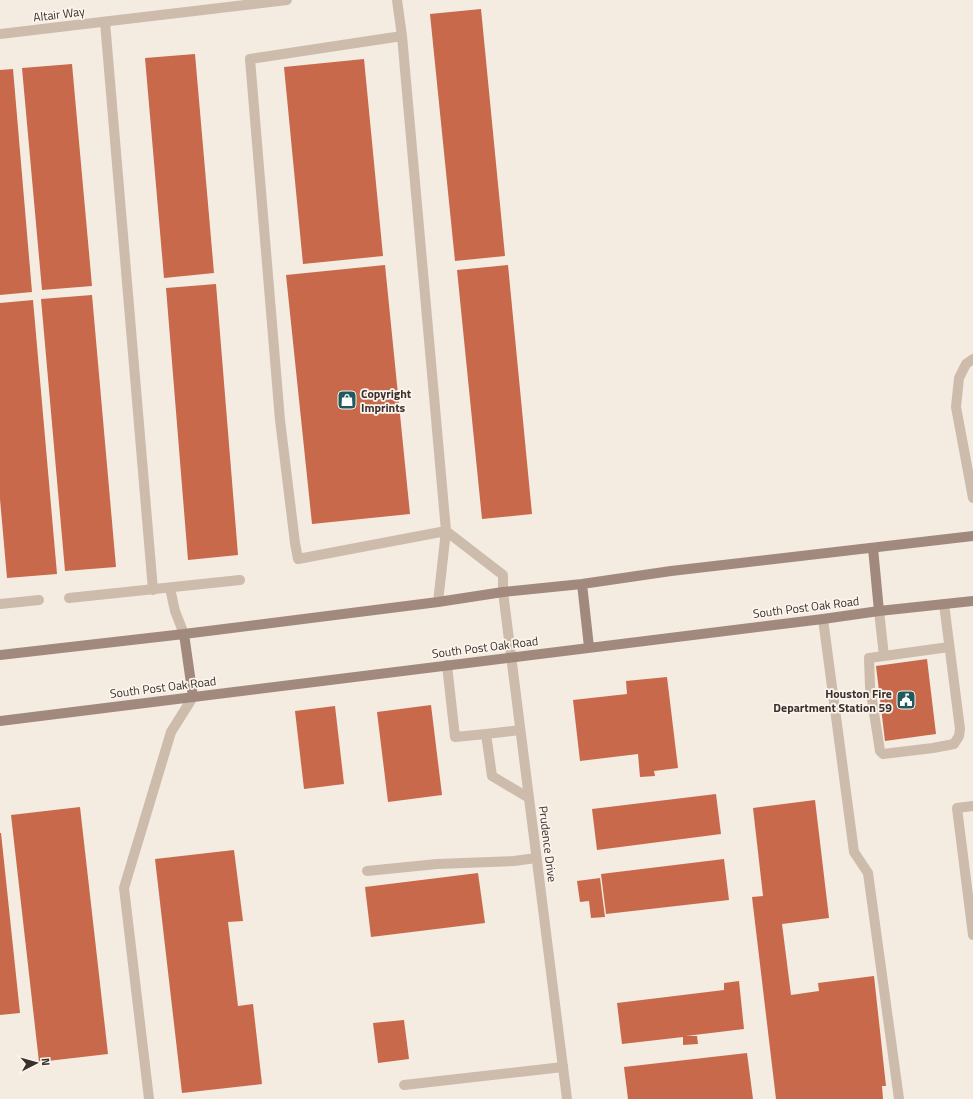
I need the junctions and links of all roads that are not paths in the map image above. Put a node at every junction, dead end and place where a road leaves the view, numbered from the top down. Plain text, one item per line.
1 (287, 0) edge
2 (397, 0) edge
3 (258, 2) edge
4 (105, 22) junction
5 (0, 34) edge
6 (402, 36) junction
7 (973, 359) edge
8 (973, 498) edge
9 (446, 531) junction
10 (973, 536) edge
11 (873, 548) junction
12 (240, 580) dead end
13 (582, 584) junction
14 (170, 588) junction
15 (153, 590) junction
16 (503, 592) junction
17 (69, 598) dead end
18 (39, 600) dead end
19 (973, 601) edge
20 (438, 602) junction
21 (0, 604) edge
22 (944, 604) junction
23 (879, 611) junction
24 (824, 619) junction
25 (184, 634) junction
26 (589, 647) junction
27 (949, 648) junction
28 (0, 655) edge
29 (884, 656) junction
30 (511, 657) junction
31 (447, 665) junction
32 (193, 697) junction
33 (0, 721) edge
34 (520, 730) junction
35 (486, 734) junction
36 (529, 798) junction
37 (973, 806) edge
38 (536, 858) junction
39 (367, 871) dead end
40 (973, 935) edge
41 (563, 1066) junction
42 (404, 1085) dead end
43 (149, 1099) edge
44 (567, 1099) edge
45 (899, 1099) edge

1 - 3 street, Altair Way
2 - 6 street
3 - 4 street, Altair Way
4 - 5 street, Altair Way
4 - 15 street
6 - 9 street
6 - 9 street
7 - 8 street
9 - 16 street, Prudence Drive
9 - 20 street
10 - 11 main road
11 - 13 main road
11 - 23 main road
12 - 14 street
13 - 16 main road
13 - 26 main road
14 - 15 street
14 - 25 street
15 - 17 street
16 - 20 main road
16 - 30 street, Prudence Drive
18 - 21 street
19 - 22 main road, South Post Oak Road
20 - 25 main road
22 - 23 main road, South Post Oak Road
22 - 27 street
23 - 24 main road, South Post Oak Road
23 - 29 street
24 - 26 main road, South Post Oak Road
24 - 45 street
25 - 28 main road
25 - 32 main road
26 - 30 main road, South Post Oak Road
27 - 29 street
27 - 29 street
30 - 31 main road, South Post Oak Road
30 - 34 street, Prudence Drive
31 - 32 main road, South Post Oak Road
31 - 35 street
32 - 33 main road, South Post Oak Road
32 - 43 street
34 - 35 street
34 - 36 street, Prudence Drive
35 - 36 street
36 - 38 street, Prudence Drive
37 - 40 street
38 - 39 street
38 - 41 street, Prudence Drive
41 - 42 street
41 - 44 street, Prudence Drive

